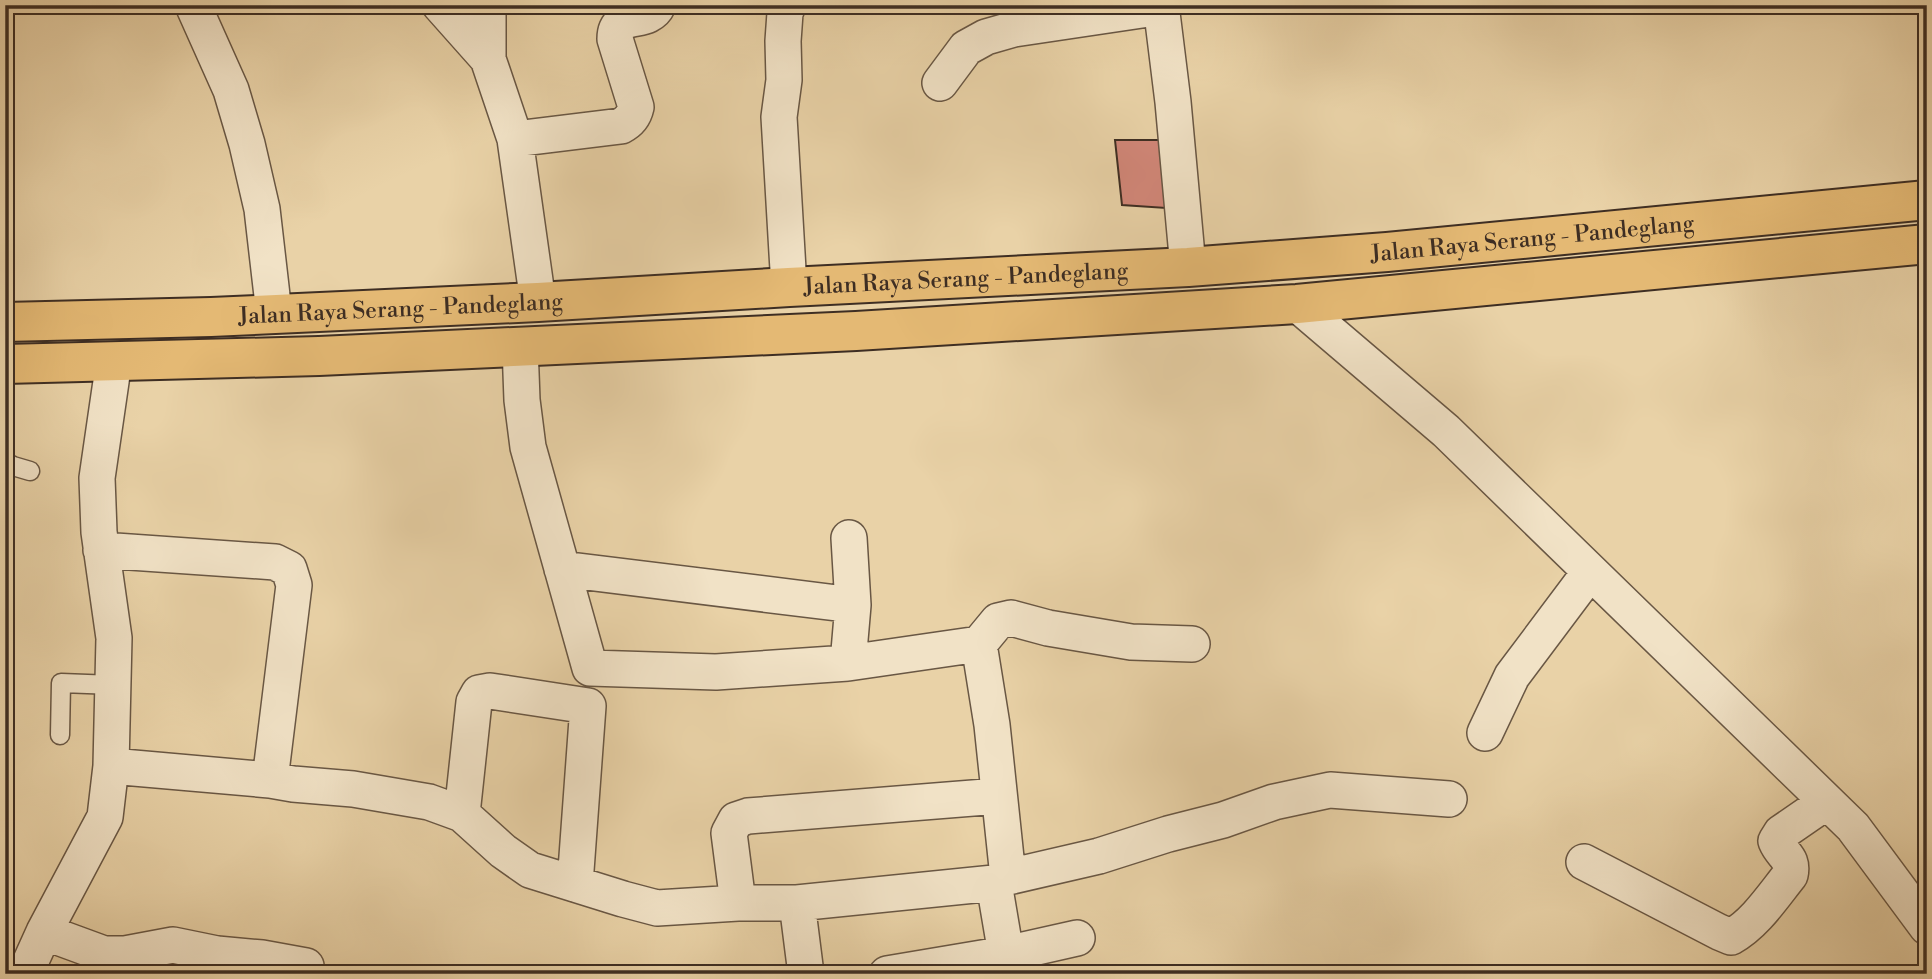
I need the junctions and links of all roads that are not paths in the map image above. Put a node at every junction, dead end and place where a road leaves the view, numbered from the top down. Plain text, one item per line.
1 (193, 5) edge
2 (440, 5) edge
3 (488, 5) edge
4 (657, 5) edge
5 (788, 5) edge
6 (1162, 6) edge
7 (488, 59) junction
8 (940, 83) dead end
9 (515, 139) junction
10 (1927, 200) edge
11 (1927, 244) edge
12 (1188, 267) junction
13 (789, 286) junction
14 (538, 302) junction
15 (1297, 304) junction
16 (274, 313) junction
17 (5, 322) edge
18 (520, 346) junction
19 (114, 361) junction
20 (5, 364) edge
21 (5, 462) edge
22 (30, 471) dead end
23 (849, 538) dead end
24 (101, 550) junction
25 (562, 569) junction
26 (1590, 572) junction
27 (853, 605) junction
28 (979, 644) junction
29 (1192, 644) dead end
30 (848, 663) junction
31 (590, 668) junction
32 (114, 685) junction
33 (588, 706) junction
34 (1485, 733) dead end
35 (60, 735) dead end
36 (111, 766) junction
37 (270, 780) junction
38 (998, 796) junction
39 (1449, 799) dead end
40 (1826, 802) junction
41 (462, 814) junction
42 (1584, 862) dead end
43 (1001, 880) junction
44 (575, 884) junction
45 (738, 902) junction
46 (797, 903) junction
47 (1927, 927) edge
48 (44, 932) junction
49 (1077, 938) dead end
50 (1006, 954) junction
51 (306, 966) dead end
52 (25, 974) edge
53 (806, 974) edge
54 (887, 974) edge

1 - 16 street
2 - 7 street
3 - 7 street
4 - 9 street
5 - 13 street
6 - 8 street
6 - 12 street
7 - 9 street
9 - 14 street
10 - 12 highway, Jalan Raya Serang - Pandeglang
11 - 15 highway, Jalan Raya Serang - Pandeglang
12 - 13 highway, Jalan Raya Serang - Pandeglang
13 - 14 highway, Jalan Raya Serang - Pandeglang
14 - 16 highway, Jalan Raya Serang - Pandeglang
15 - 18 highway, Jalan Raya Serang - Pandeglang
15 - 26 street
16 - 17 highway, Jalan Raya Serang - Pandeglang
18 - 19 highway, Jalan Raya Serang - Pandeglang
18 - 25 street
19 - 20 highway, Jalan Raya Serang - Pandeglang
19 - 24 street
21 - 22 lane
23 - 27 street
24 - 32 street
24 - 37 street
25 - 27 street
25 - 31 street
26 - 34 street
26 - 40 street
27 - 30 street
28 - 29 street
28 - 30 street
28 - 38 street
30 - 31 street
31 - 33 street
32 - 35 lane
32 - 36 street
33 - 41 street
33 - 44 street
36 - 37 street
36 - 48 street
37 - 41 street
38 - 43 street
38 - 45 street
39 - 43 street
40 - 42 street
40 - 47 street
41 - 44 street
43 - 46 street
43 - 50 street
44 - 45 street
45 - 46 street
46 - 53 street
48 - 51 street
48 - 52 street
49 - 50 street
50 - 54 street

